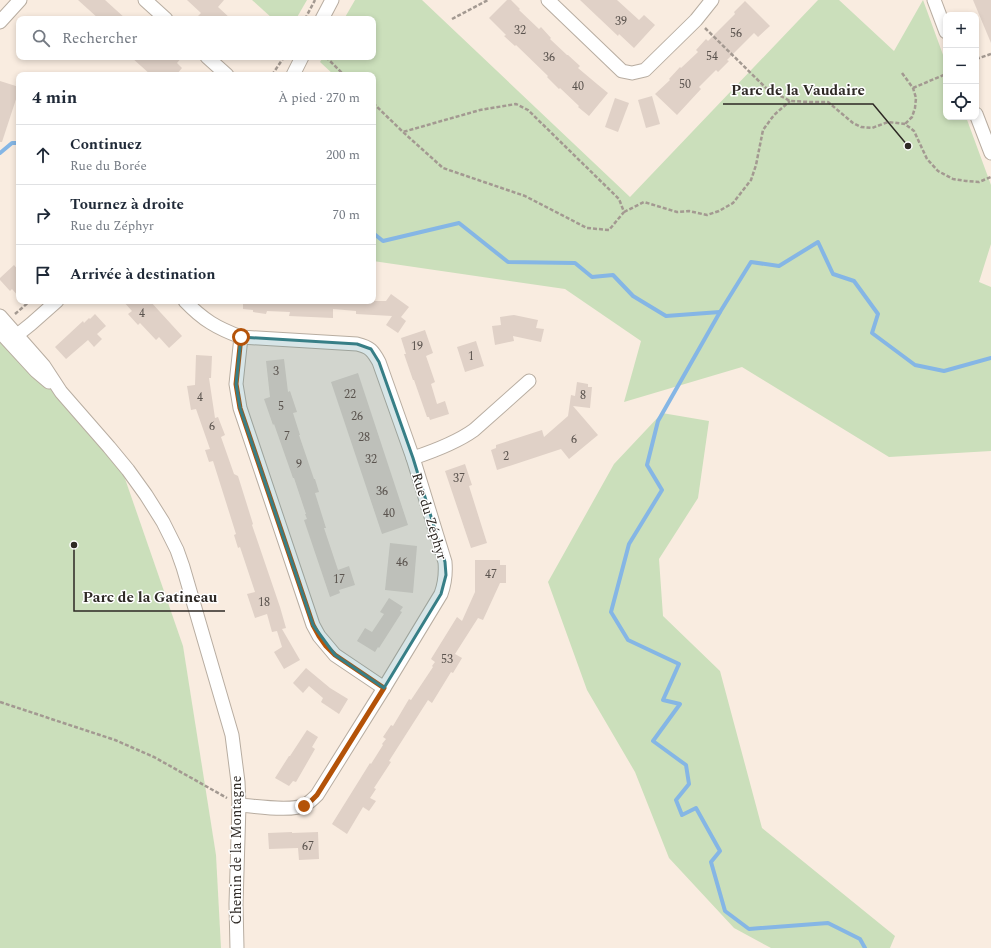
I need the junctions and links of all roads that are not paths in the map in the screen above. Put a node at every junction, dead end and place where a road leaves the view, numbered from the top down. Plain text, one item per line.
1 (20, 0) edge
2 (144, 0) edge
3 (332, 0) edge
4 (548, 0) edge
5 (712, 0) edge
6 (934, 0) edge
7 (163, 16) edge
8 (324, 16) edge
9 (0, 22) edge
10 (943, 24) edge
11 (211, 60) edge
12 (300, 60) edge
13 (224, 72) edge
14 (294, 72) edge
15 (978, 120) edge
16 (991, 153) edge
17 (53, 304) edge
18 (188, 304) edge
19 (0, 316) edge
20 (8, 336) edge
21 (241, 337) junction
22 (529, 381) dead end
23 (413, 458) junction
24 (384, 688) junction
25 (239, 805) junction
26 (237, 948) edge

1 - 9 street
2 - 7 street
3 - 8 street
4 - 5 street
6 - 10 street
11 - 13 street
12 - 14 street
15 - 16 street
17 - 20 street
18 - 21 street, Rue du Zéphyr
19 - 20 street, Chemin de la Montagne
20 - 25 street, Chemin de la Montagne
21 - 23 street, Rue du Zéphyr
21 - 24 street
22 - 23 street
23 - 24 street, Rue du Zéphyr
24 - 25 street, Rue du Zéphyr
25 - 26 street, Chemin de la Montagne

